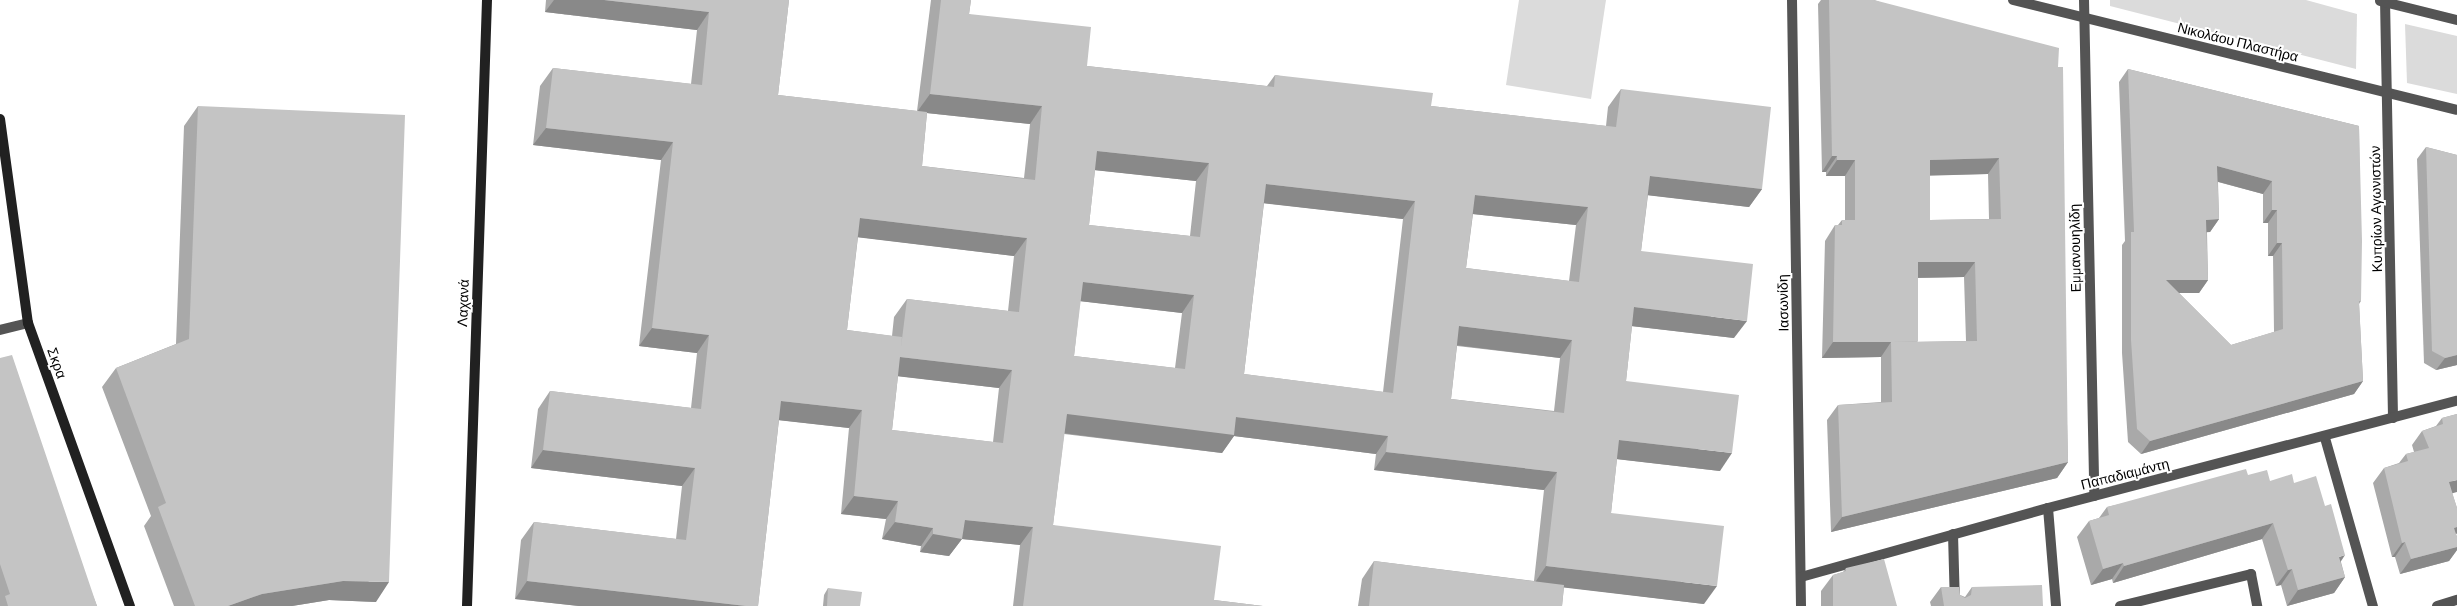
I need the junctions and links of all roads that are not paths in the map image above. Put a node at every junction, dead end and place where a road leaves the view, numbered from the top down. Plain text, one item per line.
1 (487, 0) edge
2 (1792, 0) edge
3 (2013, 0) edge
4 (2084, 0) edge
5 (2383, 1) edge
6 (2084, 18) junction
7 (2457, 20) edge
8 (2388, 93) junction
9 (2457, 110) edge
10 (0, 119) edge
11 (28, 323) junction
12 (0, 330) edge
13 (2457, 401) edge
14 (2393, 418) junction
15 (2325, 438) junction
16 (2094, 496) junction
17 (2048, 508) junction
18 (1953, 534) junction
19 (1801, 577) junction
20 (2457, 600) edge
21 (130, 606) edge
22 (467, 606) edge
23 (1801, 606) edge
24 (1955, 606) edge
25 (2056, 606) edge
26 (2120, 606) edge
27 (2257, 606) edge
28 (2373, 606) edge
29 (2437, 606) edge

1 - 22 street, Λαχανά
2 - 19 street, Ιασωνίδη
3 - 6 street, Νικολάου Πλαστήρα
4 - 6 street, Εμμανουηλίδη
5 - 7 street
5 - 8 street, Κυπρίων Αγωνιστών
6 - 8 street, Νικολάου Πλαστήρα
6 - 16 street, Εμμανουηλίδη
8 - 9 street, Νικολάου Πλαστήρα
8 - 14 street, Κυπρίων Αγωνιστών
10 - 11 street, Σκρα
11 - 12 street
11 - 21 street, Σκρα
13 - 14 street, Παπαδιαμάντη
14 - 15 street, Παπαδιαμάντη
15 - 16 street, Παπαδιαμάντη
15 - 28 street
16 - 17 street, Παπαδιαμάντη
17 - 18 street, Παπαδιαμάντη
17 - 25 street
18 - 19 street, Παπαδιαμάντη
18 - 24 street
19 - 23 street, Ιασωνίδη
20 - 29 street
26 - 27 street

